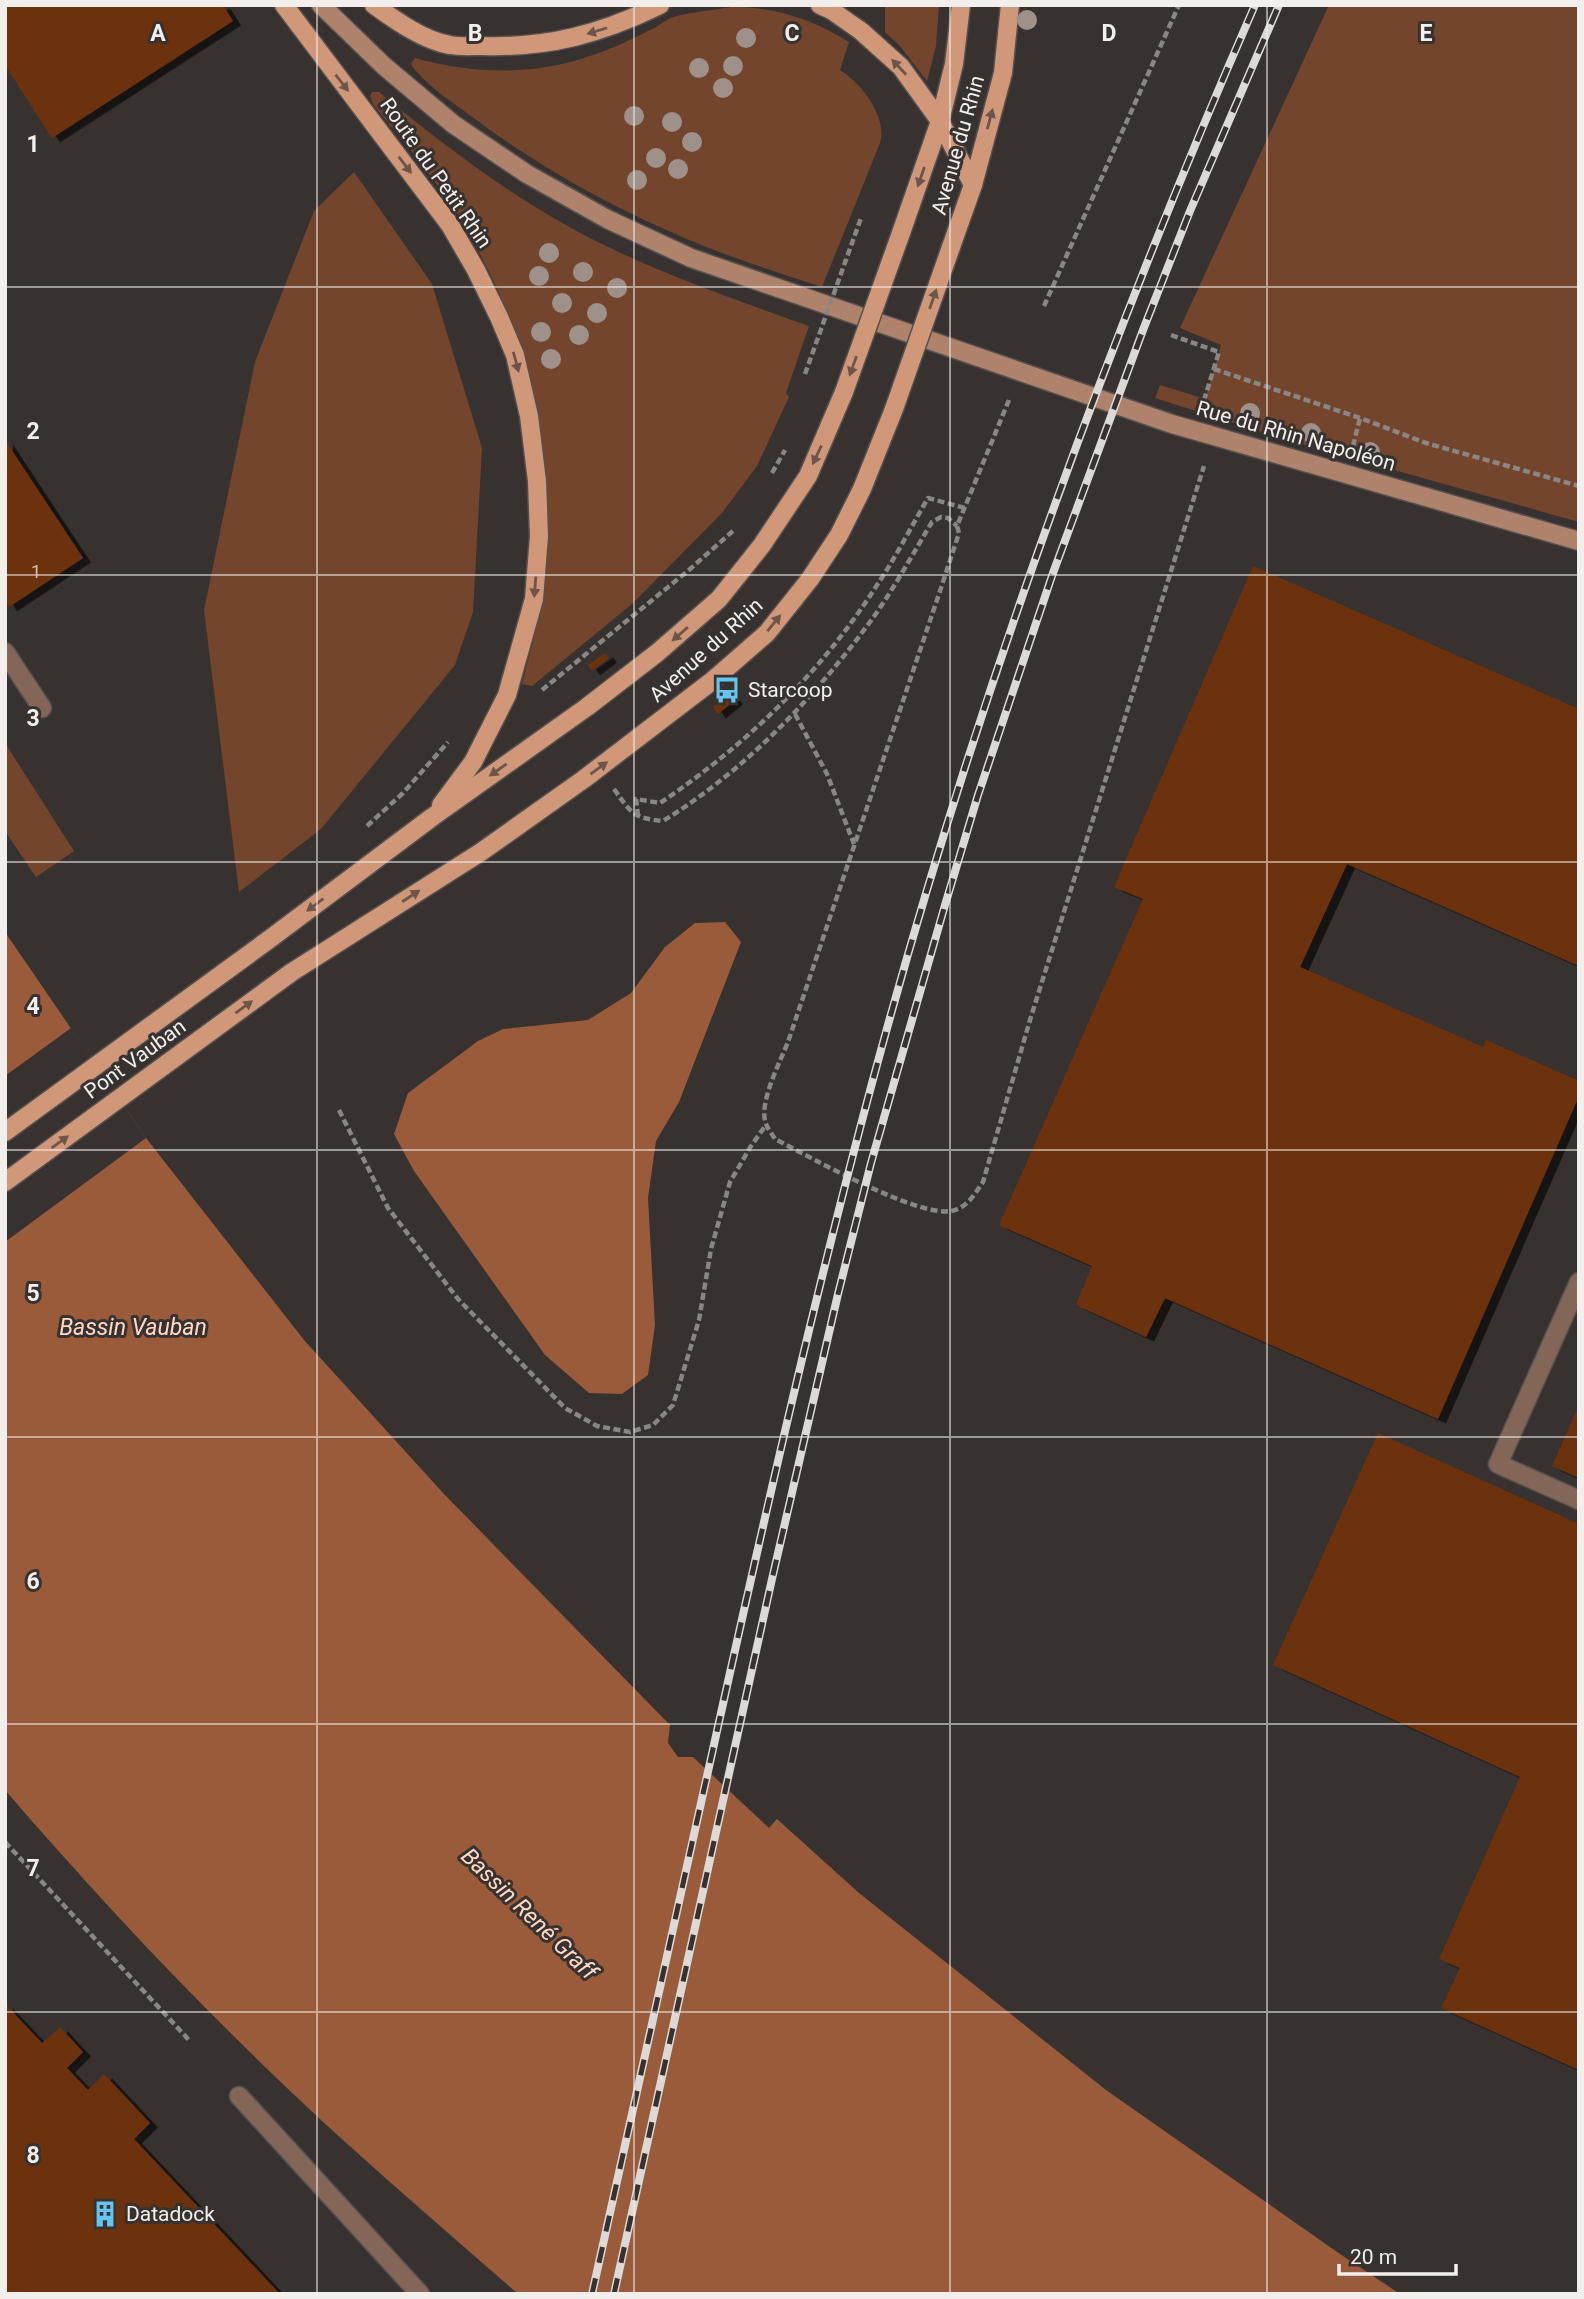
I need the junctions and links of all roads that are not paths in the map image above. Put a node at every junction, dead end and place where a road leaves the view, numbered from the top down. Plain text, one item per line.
1 (284, 5) edge
2 (374, 5) edge
3 (660, 5) edge
4 (820, 5) edge
5 (961, 5) edge
6 (1010, 5) edge
7 (326, 10) edge
8 (940, 121) junction
9 (972, 185) junction
10 (1004, 366) joint
11 (1579, 541) edge
12 (5, 652) edge
13 (42, 708) dead end
14 (431, 818) junction
15 (267, 941) joint
16 (292, 972) joint
17 (5, 1132) edge
18 (5, 1182) edge
19 (1579, 1282) edge
20 (1579, 1500) edge
21 (240, 2096) dead end
22 (420, 2294) edge

1 -> 14 main road, Route du Petit Rhin
3 -> 2 main road
8 -> 4 main road
5 - 8 main road, Avenue du Rhin
9 -> 6 main road, Avenue du Rhin
7 - 10 main road, Route du Petit Rhin
8 - 9 main road
8 -> 14 main road, Avenue du Rhin, bridge
16 -> 9 main road, Avenue du Rhin, bridge
10 - 11 main road, Rue du Rhin Napoléon
12 - 13 street
14 -> 15 main road, Avenue du Rhin
15 - 17 main road, Pont Vauban
18 -> 16 main road, Pont Vauban
19 - 20 street
21 - 22 street

